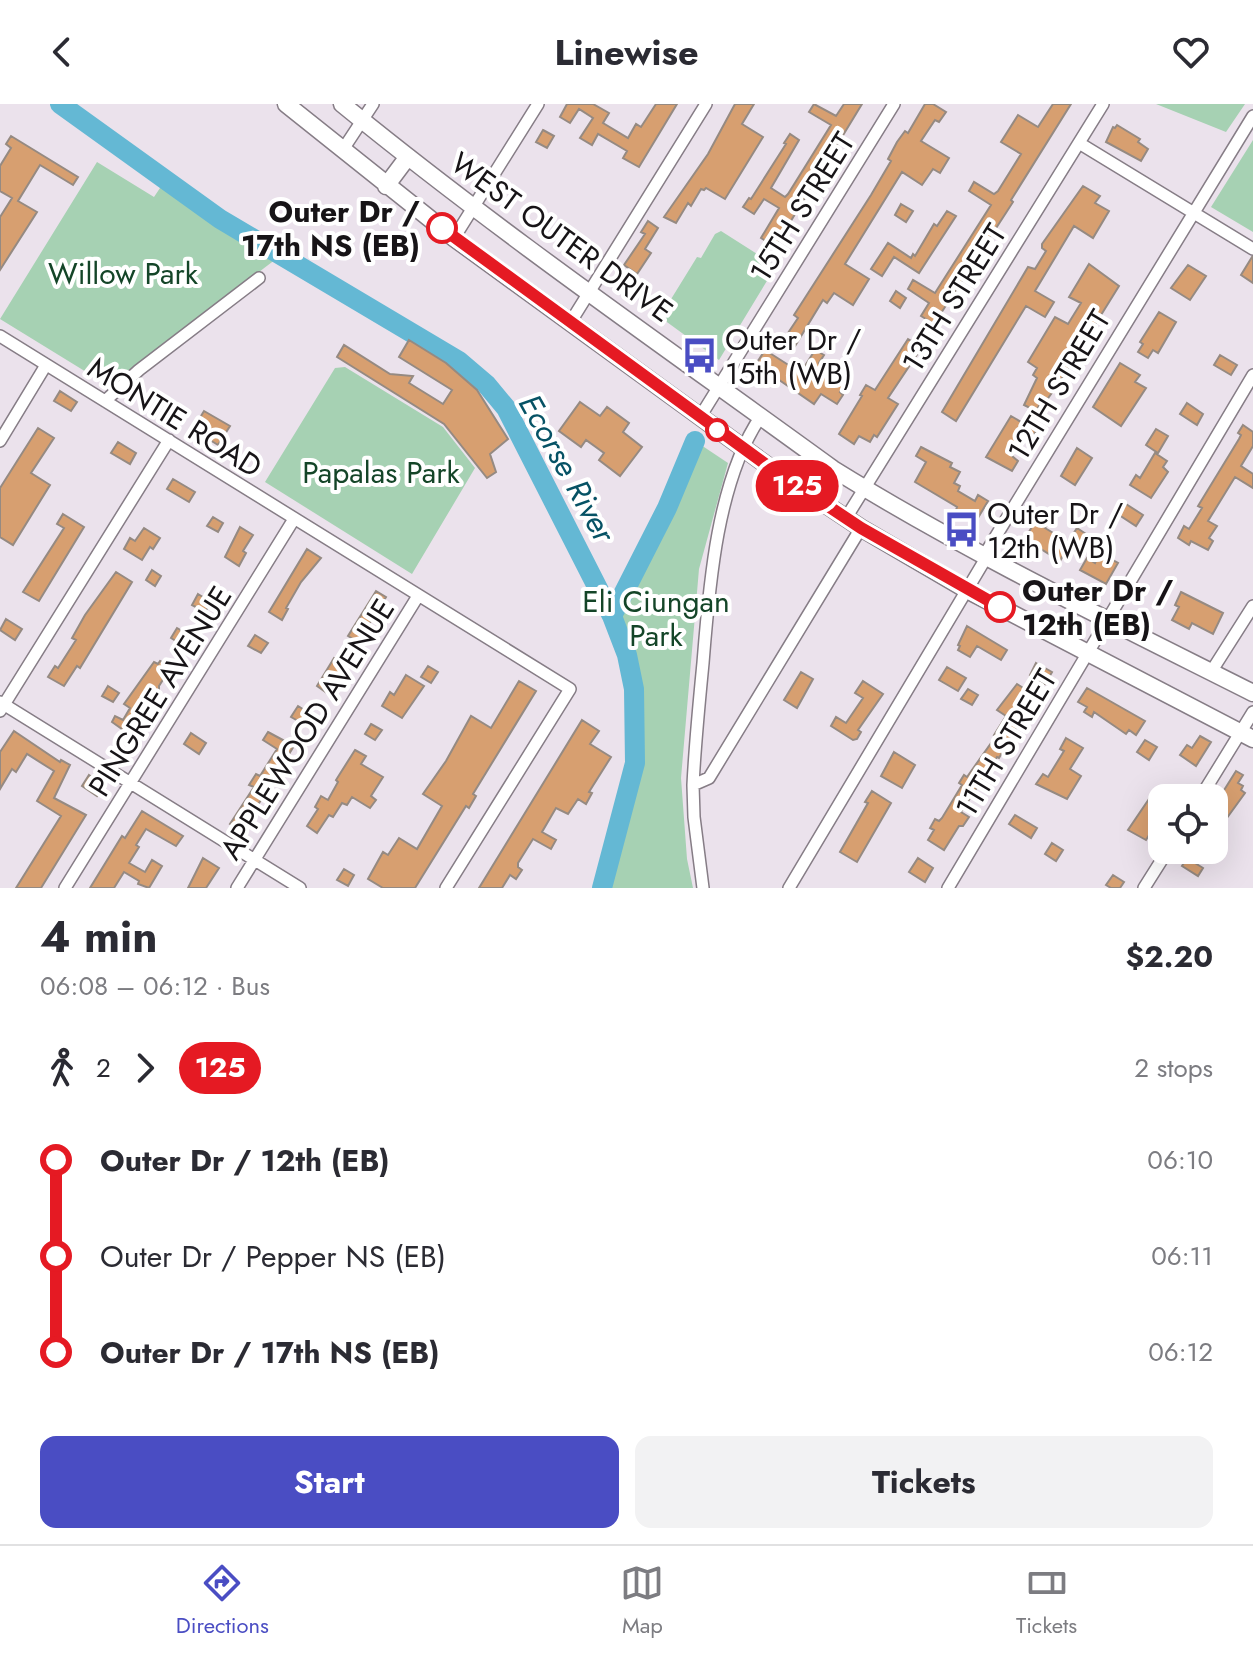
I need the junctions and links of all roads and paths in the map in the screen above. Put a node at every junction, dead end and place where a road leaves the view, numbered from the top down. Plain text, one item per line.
1 (286, 104) edge
2 (342, 104) edge
3 (373, 104) edge
4 (538, 104) edge
5 (706, 104) edge
6 (894, 104) edge
7 (1103, 104) edge
8 (1253, 116) edge
9 (363, 121) junction
10 (1079, 143) junction
11 (342, 151) junction
12 (407, 158) junction
13 (386, 186) junction
14 (474, 208) junction
15 (1193, 212) junction
16 (454, 238) junction
17 (1253, 249) edge
18 (259, 278) dead end
19 (590, 292) junction
20 (570, 323) junction
21 (0, 336) edge
22 (46, 365) junction
23 (1253, 375) edge
24 (720, 386) junction
25 (105, 401) junction
26 (761, 416) junction
27 (700, 417) junction
28 (169, 440) junction
29 (0, 441) edge
30 (743, 448) junction
31 (864, 488) junction
32 (846, 518) junction
33 (294, 519) junction
34 (861, 528) junction
35 (985, 554) junction
36 (967, 590) junction
37 (418, 596) junction
38 (1253, 606) edge
39 (1107, 619) junction
40 (1087, 654) junction
41 (1211, 672) junction
42 (1253, 693) edge
43 (1, 706) edge
44 (1253, 712) edge
45 (1247, 736) edge
46 (131, 783) junction
47 (1211, 784) edge
48 (693, 785) junction
49 (254, 860) junction
50 (1159, 864) edge
51 (65, 888) edge
52 (237, 888) edge
53 (300, 888) edge
54 (446, 888) edge
55 (703, 888) edge
56 (789, 888) edge
57 (948, 888) edge
58 (1144, 888) edge

1 - 11 main road
2 - 9 main road, WEST OUTER DRIVE
3 - 9 street
4 - 14 street
5 - 19 street
6 - 24 street, 15TH STREET
7 - 10 street, 13TH STREET
8 - 15 street, 12TH STREET
9 - 11 street
9 - 12 main road, WEST OUTER DRIVE
10 - 15 street
10 - 31 street, 13TH STREET
11 - 13 main road
12 - 13 main road
12 - 14 main road, WEST OUTER DRIVE
13 - 16 main road
14 - 16 street
14 - 19 main road, WEST OUTER DRIVE
15 - 17 street
15 - 35 street, 12TH STREET
16 - 20 main road
18 - 25 street
19 - 20 street
19 - 24 main road, WEST OUTER DRIVE
20 - 27 main road
21 - 22 street, MONTIE ROAD
22 - 25 street, MONTIE ROAD
22 - 29 street
23 - 39 street, 11TH STREET
24 - 26 main road, WEST OUTER DRIVE
24 - 27 street, 15TH STREET
25 - 28 street, MONTIE ROAD
26 - 30 street
26 - 31 main road, WEST OUTER DRIVE
27 - 30 main road
28 - 33 street, MONTIE ROAD
28 - 43 street
30 - 32 main road
30 - 48 street
31 - 32 street, 13TH STREET
31 - 35 main road, WEST OUTER DRIVE
32 - 34 main road
33 - 37 street, MONTIE ROAD
33 - 46 street, PINGREE AVENUE
34 - 36 main road
34 - 48 street
35 - 36 street, 12TH STREET
35 - 39 main road, WEST OUTER DRIVE
36 - 40 main road
36 - 56 street, 12TH STREET
37 - 49 street, APPLEWOOD AVENUE
37 - 54 street, MONTIE ROAD
38 - 41 street
39 - 40 street, 11TH STREET
39 - 41 main road, WEST OUTER DRIVE
40 - 45 main road
40 - 57 street, 11TH STREET
41 - 42 main road, WEST OUTER DRIVE
43 - 46 street
44 - 45 street
45 - 47 street
46 - 49 street
46 - 51 street, PINGREE AVENUE
48 - 55 street
49 - 52 street, APPLEWOOD AVENUE
49 - 53 street
50 - 58 street

